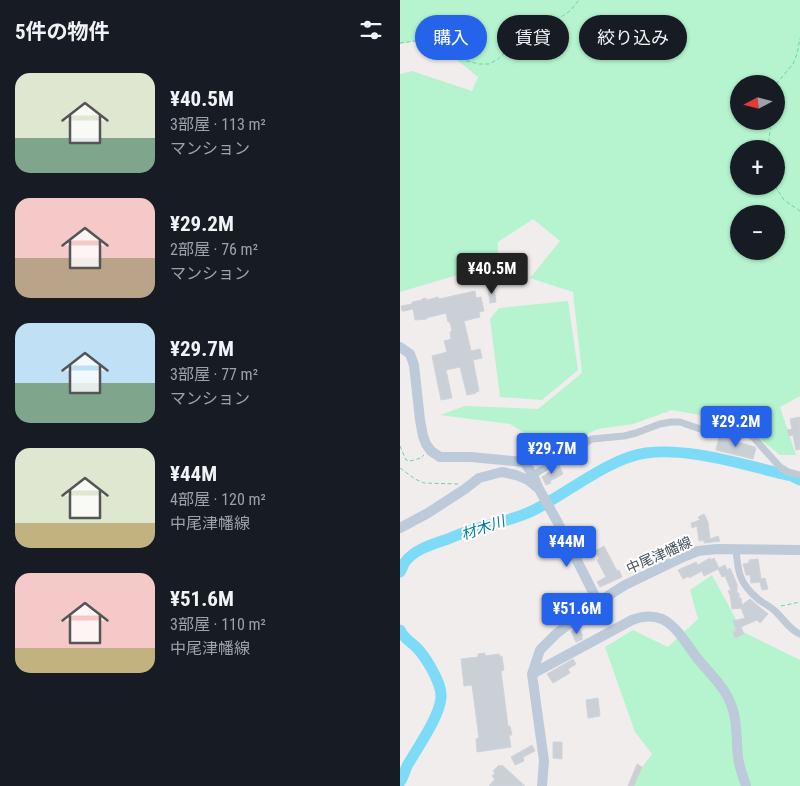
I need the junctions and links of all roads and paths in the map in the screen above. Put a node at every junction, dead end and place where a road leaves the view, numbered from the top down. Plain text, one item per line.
1 (578, 0) edge
2 (800, 38) edge
3 (400, 43) edge
4 (783, 75) edge
5 (781, 195) edge
6 (800, 210) edge
7 (400, 347) edge
8 (400, 446) edge
9 (429, 448) junction
10 (400, 468) edge
11 (533, 475) junction
12 (800, 475) edge
13 (472, 483) junction
14 (542, 494) junction
15 (400, 528) edge
16 (736, 550) junction
17 (800, 550) edge
18 (598, 602) junction
19 (800, 602) edge
20 (773, 609) junction
21 (800, 634) edge
22 (532, 674) junction
23 (542, 786) edge
24 (746, 786) edge

1 - 3 path
2 - 4 path
5 - 6 path
7 - 9 street
8 - 9 path
9 - 11 street
10 - 13 path
11 - 12 street
11 - 14 street
13 - 14 street
13 - 15 street
14 - 18 street
16 - 17 street, 中尾津幡線
16 - 18 street, 中尾津幡線
16 - 20 street
18 - 22 street, 中尾津幡線
19 - 20 path
20 - 21 street
22 - 23 street, 中尾津幡線
22 - 24 street

